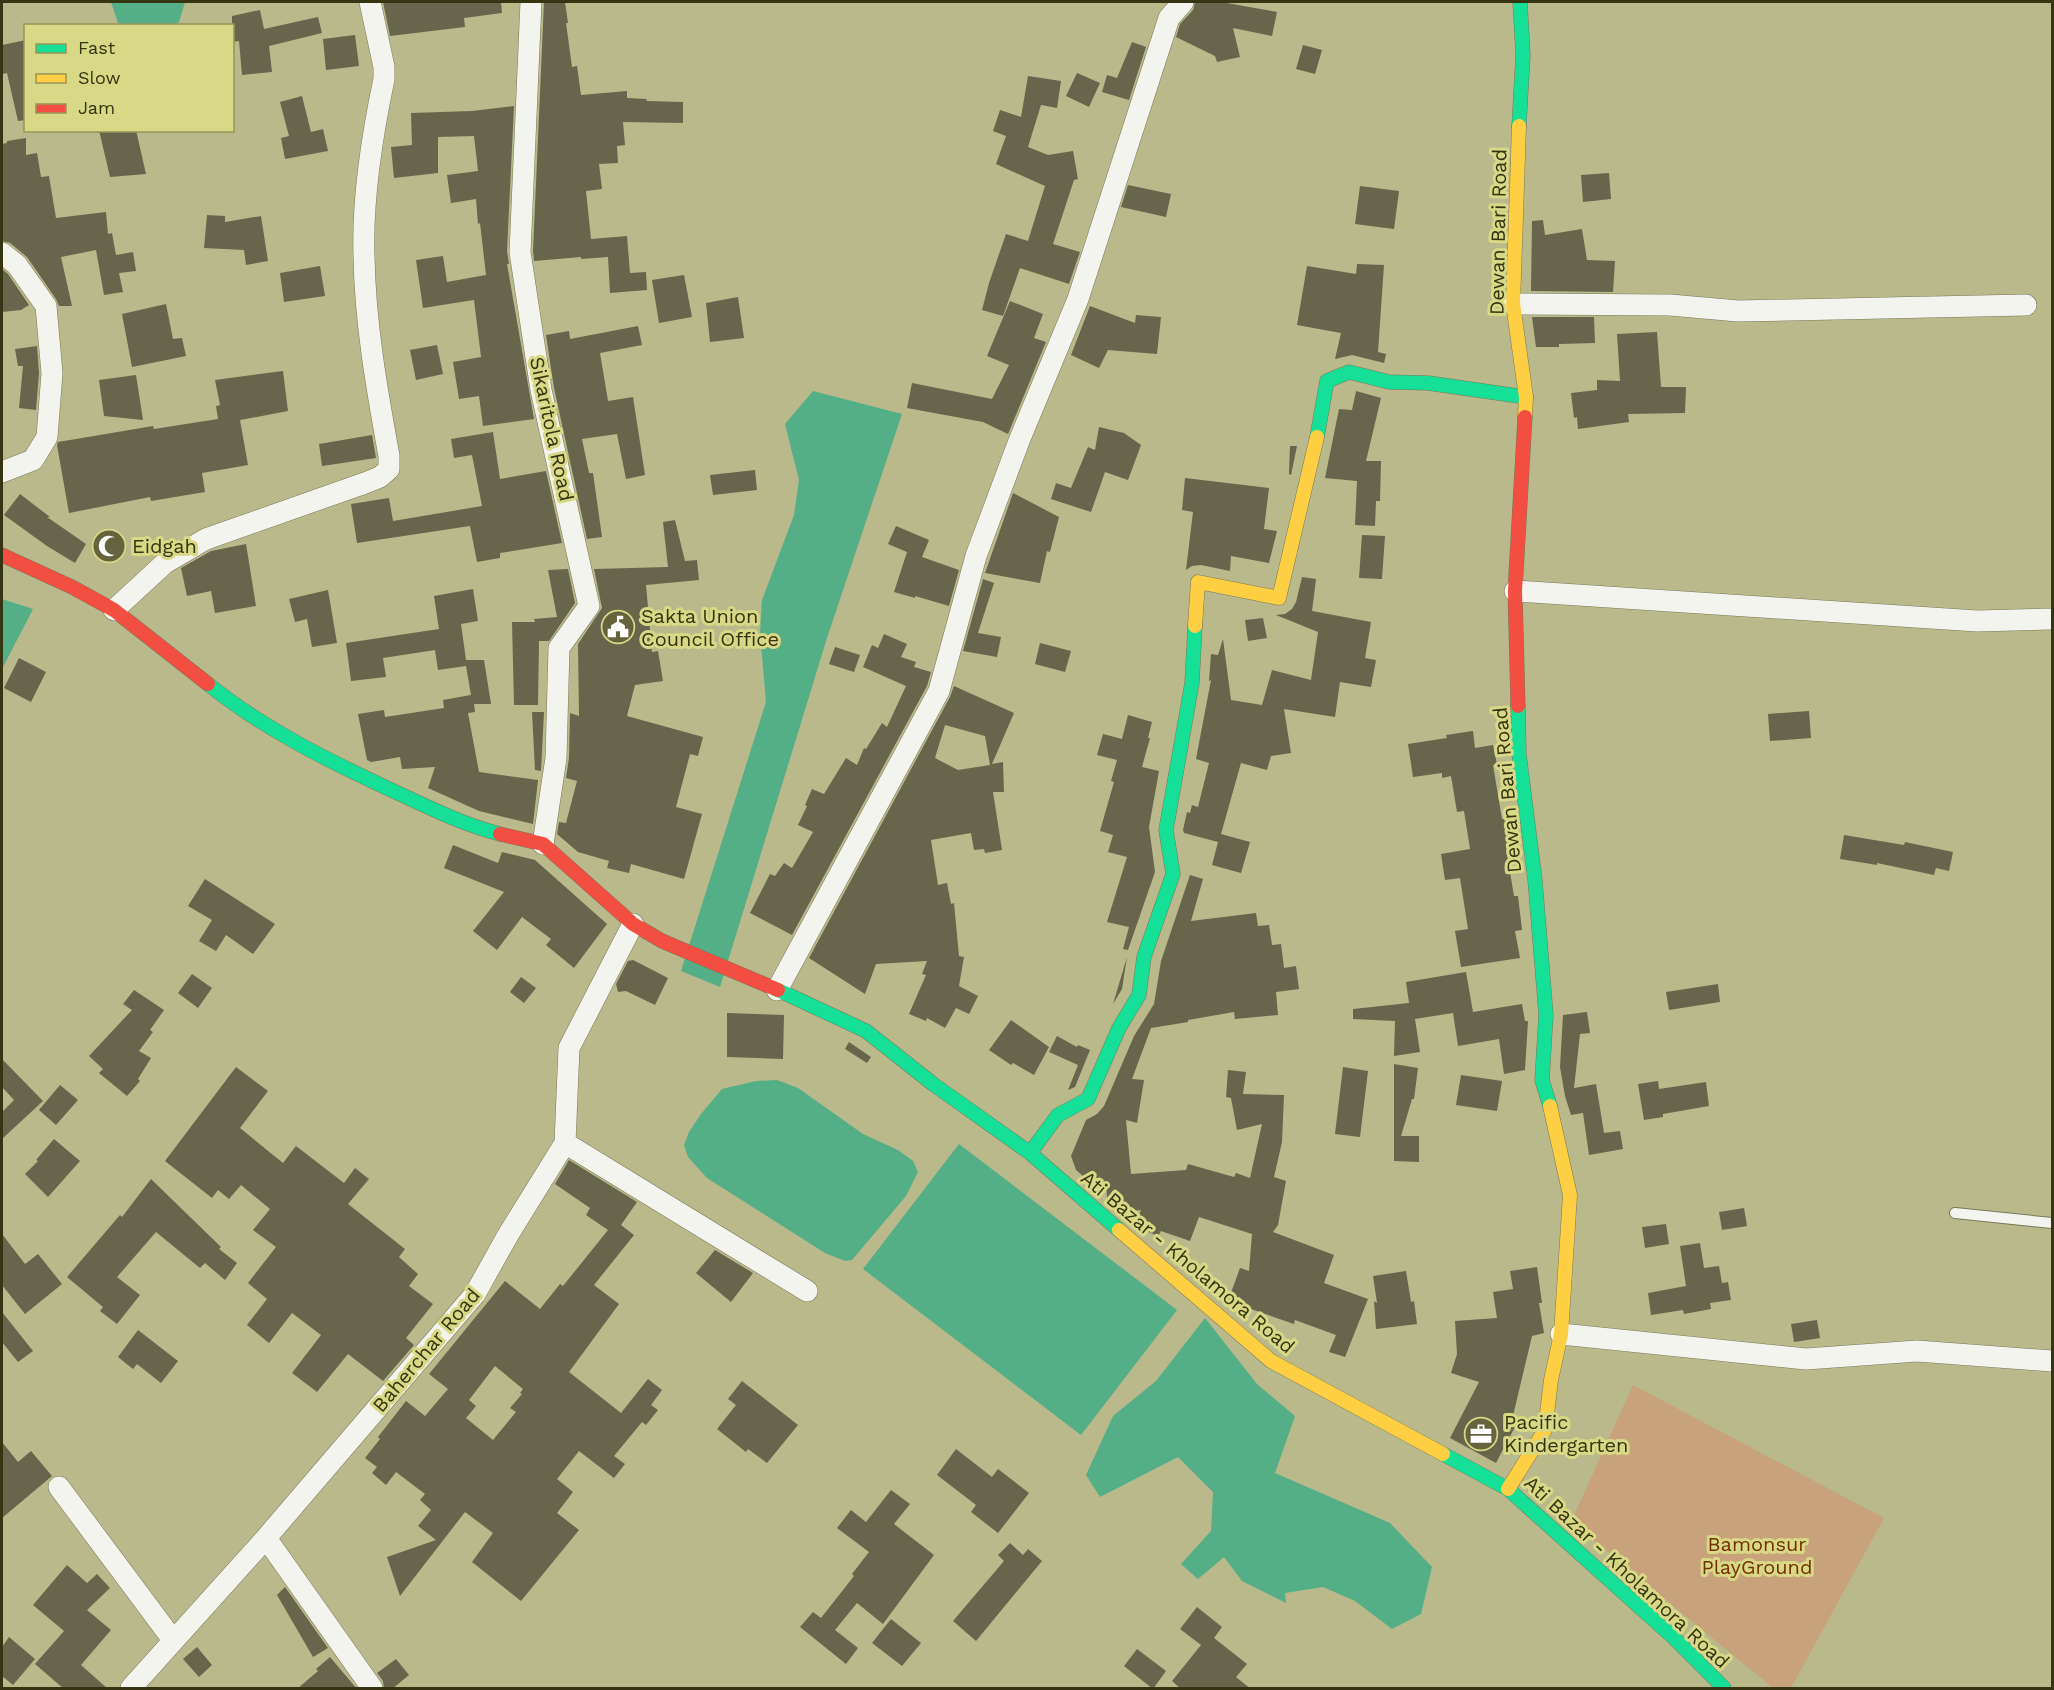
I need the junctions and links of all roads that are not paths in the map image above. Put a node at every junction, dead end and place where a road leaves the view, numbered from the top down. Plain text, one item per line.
1 (370, 2) edge
2 (531, 2) edge
3 (1182, 2) edge
4 (1520, 2) edge
5 (2, 253) edge
6 (1513, 304) junction
7 (2026, 305) dead end
8 (1527, 397) junction
9 (2, 472) edge
10 (2, 555) edge
11 (1515, 591) junction
12 (114, 610) junction
13 (2052, 619) edge
14 (543, 844) junction
15 (633, 924) junction
16 (769, 986) junction
17 (565, 1143) junction
18 (1030, 1154) junction
19 (1954, 1213) dead end
20 (2052, 1223) edge
21 (807, 1291) dead end
22 (1562, 1334) junction
23 (2052, 1361) edge
24 (59, 1487) dead end
25 (1508, 1489) junction
26 (266, 1538) junction
27 (172, 1640) junction
28 (130, 1689) edge
29 (372, 1689) edge
30 (1724, 1689) edge

1 - 12 street
2 - 14 street, Sikaritola Road
3 - 16 street
4 - 6 street, Dewan Bari Road
5 - 9 street
6 - 7 street
6 - 8 street, Dewan Bari Road
8 - 11 street, Dewan Bari Road
8 - 18 street
10 - 12 street
11 - 13 street
11 - 22 street, Dewan Bari Road
12 - 14 street
14 - 15 street
15 - 16 street, Ati Bazar - Kholamora Road
15 - 17 street, Baherchar Road
16 - 18 street, Ati Bazar - Kholamora Road
17 - 21 street
17 - 26 street, Baherchar Road
18 - 25 street, Ati Bazar - Kholamora Road
19 - 20 lane
22 - 23 street
22 - 25 street, Dewan Bari Road
24 - 27 street
25 - 30 street, Ati Bazar - Kholamora Road
26 - 27 street, Baherchar Road
26 - 29 street
27 - 28 street, Baherchar Road

